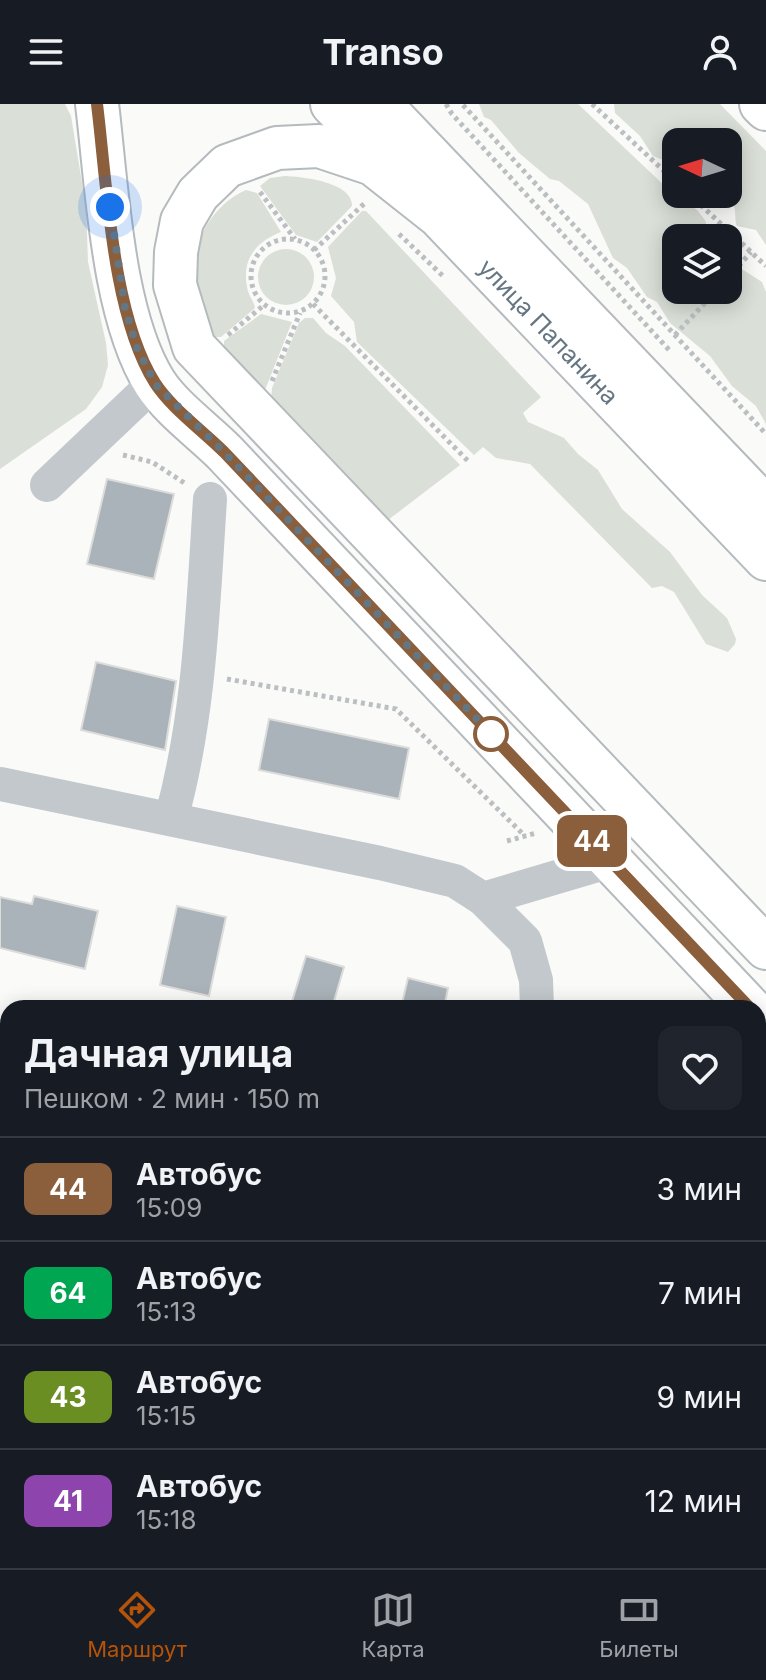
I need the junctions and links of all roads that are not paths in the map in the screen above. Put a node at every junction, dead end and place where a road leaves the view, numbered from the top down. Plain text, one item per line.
1 (97, 104) edge
2 (332, 104) edge
3 (380, 104) edge
4 (761, 104) edge
5 (434, 109) edge
6 (766, 109) edge
7 (446, 198) junction
8 (565, 324) junction
9 (156, 385) junction
10 (47, 485) dead end
11 (210, 499) road end
12 (766, 508) edge
13 (766, 559) edge
14 (0, 784) edge
15 (171, 819) junction
16 (611, 861) junction
17 (483, 899) junction
18 (766, 948) edge
19 (537, 1000) edge
20 (742, 1000) edge

1 - 9 main road
2 - 7 main road, улица Папанина
3 - 7 main road, улица Папанина
4 - 6 main road
5 - 7 main road
7 - 8 main road, улица Папанина
7 - 18 main road
8 - 12 main road, улица Папанина
8 - 13 main road, улица Папанина
9 - 10 street
9 - 16 main road
11 - 15 street
14 - 15 street
15 - 17 street
16 - 17 street
16 - 20 main road
17 - 19 street

